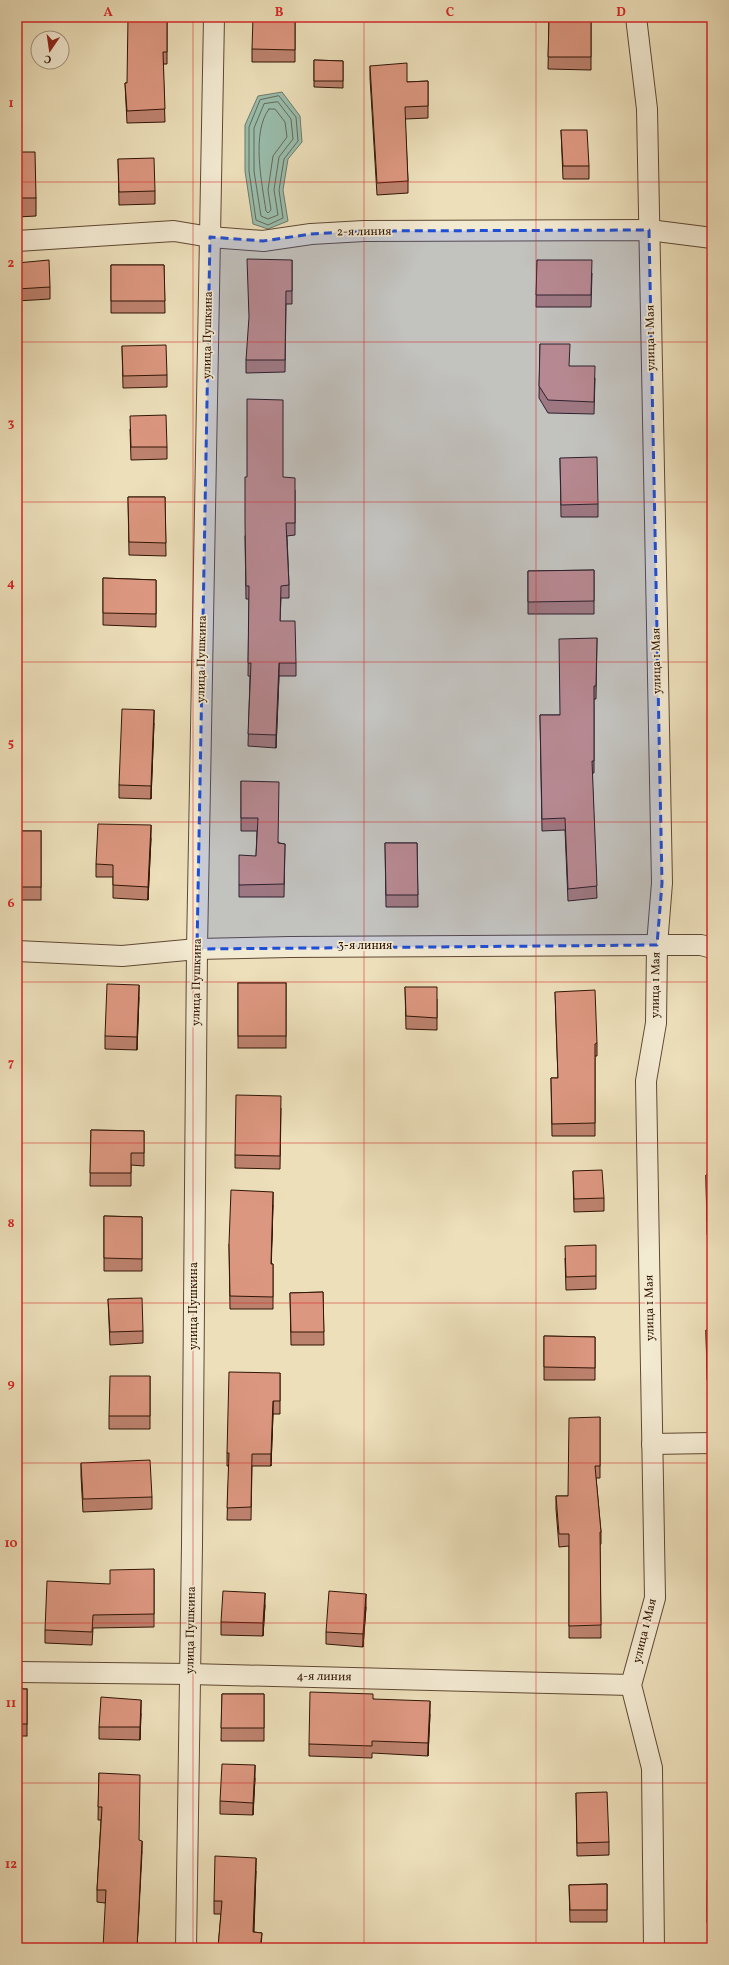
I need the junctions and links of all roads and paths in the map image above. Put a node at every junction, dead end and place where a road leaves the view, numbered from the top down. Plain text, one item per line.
1 (214, 17) edge
2 (636, 17) edge
3 (649, 230) junction
4 (210, 237) junction
5 (712, 238) edge
6 (17, 241) edge
7 (657, 945) junction
8 (712, 948) edge
9 (197, 950) junction
10 (17, 951) edge
11 (712, 1443) edge
12 (652, 1444) junction
13 (17, 1672) edge
14 (190, 1674) junction
15 (631, 1685) junction
16 (186, 1948) edge
17 (654, 1948) edge

1 - 4 street, улица Пушкина
2 - 3 street, улица 1 Мая
3 - 4 street, 2-я линия
3 - 5 street, 2-я линия
3 - 7 street, улица 1 Мая
4 - 6 street, 2-я линия
4 - 9 street, улица Пушкина
7 - 8 street, 3-я линия
7 - 9 street, 3-я линия
7 - 12 street, улица 1 Мая
9 - 10 street, 3-я линия
9 - 14 street, улица Пушкина
11 - 12 street
12 - 15 street, улица 1 Мая
13 - 14 street, 4-я линия
14 - 15 street, 4-я линия
14 - 16 street, улица Пушкина
15 - 17 street, улица 1 Мая

